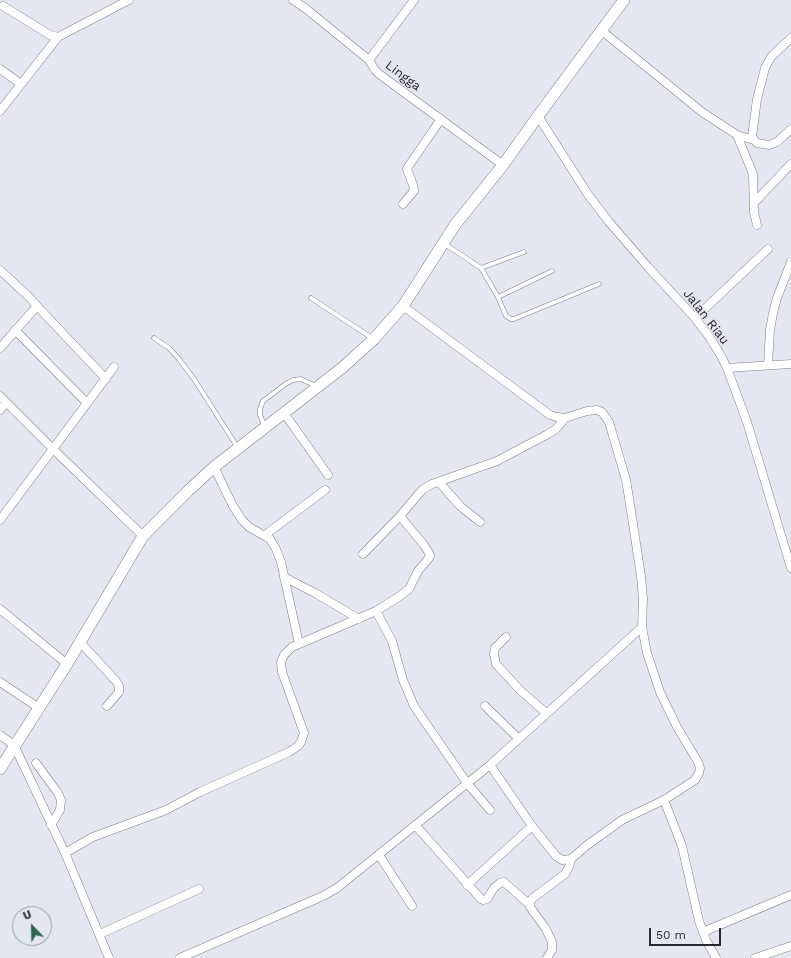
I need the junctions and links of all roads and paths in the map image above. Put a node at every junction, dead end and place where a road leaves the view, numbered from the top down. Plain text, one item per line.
1 (129, 0) edge
2 (293, 0) edge
3 (310, 0) edge
4 (414, 0) edge
5 (624, 0) edge
6 (1, 6) edge
7 (305, 8) junction
8 (602, 30) junction
9 (58, 37) junction
10 (791, 38) edge
11 (369, 60) junction
12 (0, 68) edge
13 (21, 84) junction
14 (0, 111) edge
15 (538, 116) junction
16 (441, 119) junction
17 (789, 133) edge
18 (737, 135) junction
19 (754, 140) junction
20 (791, 164) edge
21 (503, 165) junction
22 (754, 203) junction
23 (403, 204) dead end
24 (757, 225) dead end
25 (443, 242) junction
26 (768, 249) dead end
27 (524, 252) dead end
28 (791, 262) edge
29 (481, 268) junction
30 (0, 270) edge
31 (552, 271) dead end
32 (599, 284) dead end
33 (498, 296) junction
34 (311, 298) dead end
35 (37, 306) junction
36 (403, 306) junction
37 (695, 318) junction
38 (15, 330) junction
39 (154, 338) dead end
40 (374, 339) junction
41 (0, 348) edge
42 (791, 364) edge
43 (768, 366) junction
44 (114, 367) dead end
45 (727, 368) junction
46 (106, 378) junction
47 (317, 387) junction
48 (3, 399) edge
49 (87, 403) junction
50 (0, 410) edge
51 (284, 413) junction
52 (565, 418) junction
53 (265, 428) junction
54 (238, 448) junction
55 (53, 449) junction
56 (214, 467) junction
57 (328, 475) dead end
58 (439, 482) junction
59 (325, 490) dead end
60 (400, 516) junction
61 (0, 520) edge
62 (480, 522) dead end
63 (265, 535) junction
64 (144, 536) junction
65 (788, 548) edge
66 (363, 554) dead end
67 (791, 568) edge
68 (284, 576) junction
69 (0, 609) edge
70 (376, 611) junction
71 (359, 619) junction
72 (642, 627) junction
73 (506, 637) dead end
74 (80, 642) junction
75 (299, 644) junction
76 (67, 664) junction
77 (0, 682) edge
78 (107, 706) dead end
79 (485, 706) dead end
80 (39, 708) junction
81 (546, 713) junction
82 (0, 735) edge
83 (518, 738) junction
84 (14, 745) junction
85 (36, 763) dead end
86 (490, 765) junction
87 (0, 769) edge
88 (467, 783) junction
89 (664, 800) junction
90 (490, 810) dead end
91 (52, 825) junction
92 (416, 826) junction
93 (532, 826) junction
94 (65, 853) junction
95 (379, 855) junction
96 (571, 859) junction
97 (467, 885) junction
98 (199, 889) dead end
99 (791, 895) edge
100 (530, 905) junction
101 (412, 906) dead end
102 (703, 932) junction
103 (100, 934) junction
104 (791, 946) edge
105 (109, 958) edge
106 (180, 958) edge
107 (547, 958) edge
108 (716, 958) edge
109 (755, 958) edge

1 - 9 street
2 - 7 street, Lingga
3 - 7 street
4 - 11 street
5 - 8 main road
6 - 9 street
7 - 11 street, Lingga
8 - 15 main road
8 - 18 street
9 - 13 street
10 - 19 street
11 - 16 street, Lingga
12 - 13 street
13 - 14 street
15 - 21 main road
15 - 37 street, Jalan Riau
16 - 21 street, Lingga
16 - 23 street
17 - 19 street
18 - 19 street
18 - 22 street
20 - 22 street
21 - 25 main road
22 - 24 street
25 - 29 lane
25 - 36 main road
26 - 37 street
27 - 29 lane
28 - 43 street
29 - 33 lane
30 - 35 street
31 - 33 lane
32 - 33 lane
34 - 40 lane
35 - 38 street
35 - 46 street
36 - 40 main road
36 - 52 street
37 - 45 street, Jalan Riau
38 - 41 street
38 - 49 street
39 - 54 lane
40 - 47 main road
42 - 43 street
43 - 45 street
44 - 46 street
45 - 65 street, Jalan Riau
46 - 49 street
47 - 51 main road
47 - 53 lane
48 - 50 street
48 - 55 street
49 - 55 street
51 - 53 main road
51 - 57 street
52 - 58 street
52 - 72 street
53 - 54 main road
54 - 56 main road
55 - 61 street
55 - 64 street
56 - 63 street
56 - 64 main road
58 - 60 street
58 - 62 street
59 - 63 street
60 - 66 street
60 - 70 street
63 - 68 street
64 - 74 main road
65 - 67 street, Jalan Riau
68 - 71 street
68 - 75 street
69 - 76 street
70 - 71 street
70 - 88 street
71 - 75 street
72 - 81 street
72 - 89 street
73 - 81 street
74 - 76 main road
74 - 78 street
75 - 94 street
76 - 80 main road
77 - 80 street
79 - 83 street
80 - 84 main road
81 - 83 street
82 - 84 street
83 - 86 street
84 - 87 main road
84 - 91 street
85 - 91 street
86 - 88 street
86 - 93 street
88 - 90 street
88 - 92 street
89 - 96 street
89 - 102 street
91 - 94 street
92 - 95 street
92 - 97 street
93 - 96 street
93 - 97 street
94 - 103 street
95 - 101 street
95 - 106 street
96 - 100 street
97 - 100 street
98 - 103 street
99 - 102 street
100 - 107 street
102 - 108 street
103 - 105 street
104 - 109 street

